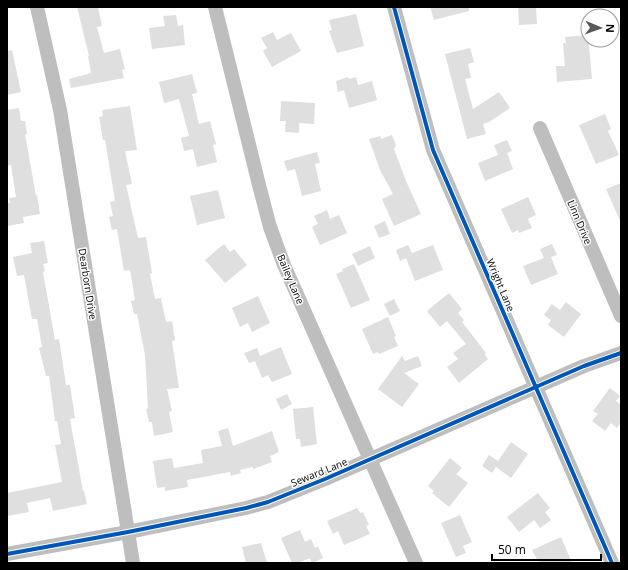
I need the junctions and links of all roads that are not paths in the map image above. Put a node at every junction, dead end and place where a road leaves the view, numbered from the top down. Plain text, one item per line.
1 (37, 7) edge
2 (215, 7) edge
3 (394, 7) edge
4 (540, 128) dead end
5 (621, 316) edge
6 (621, 353) edge
7 (536, 387) junction
8 (371, 459) junction
9 (128, 532) junction
10 (7, 554) edge
11 (133, 563) edge
12 (416, 563) edge
13 (612, 563) edge

1 - 9 street, Dearborn Drive
2 - 8 street, Bailey Lane
3 - 7 street, Wright Lane
4 - 5 street, Linn Drive
6 - 7 street, Seward Lane
7 - 8 street, Seward Lane
7 - 13 street, Wright Lane
8 - 9 street, Seward Lane
8 - 12 street, Bailey Lane
9 - 10 street, Seward Lane
9 - 11 street, Dearborn Drive

